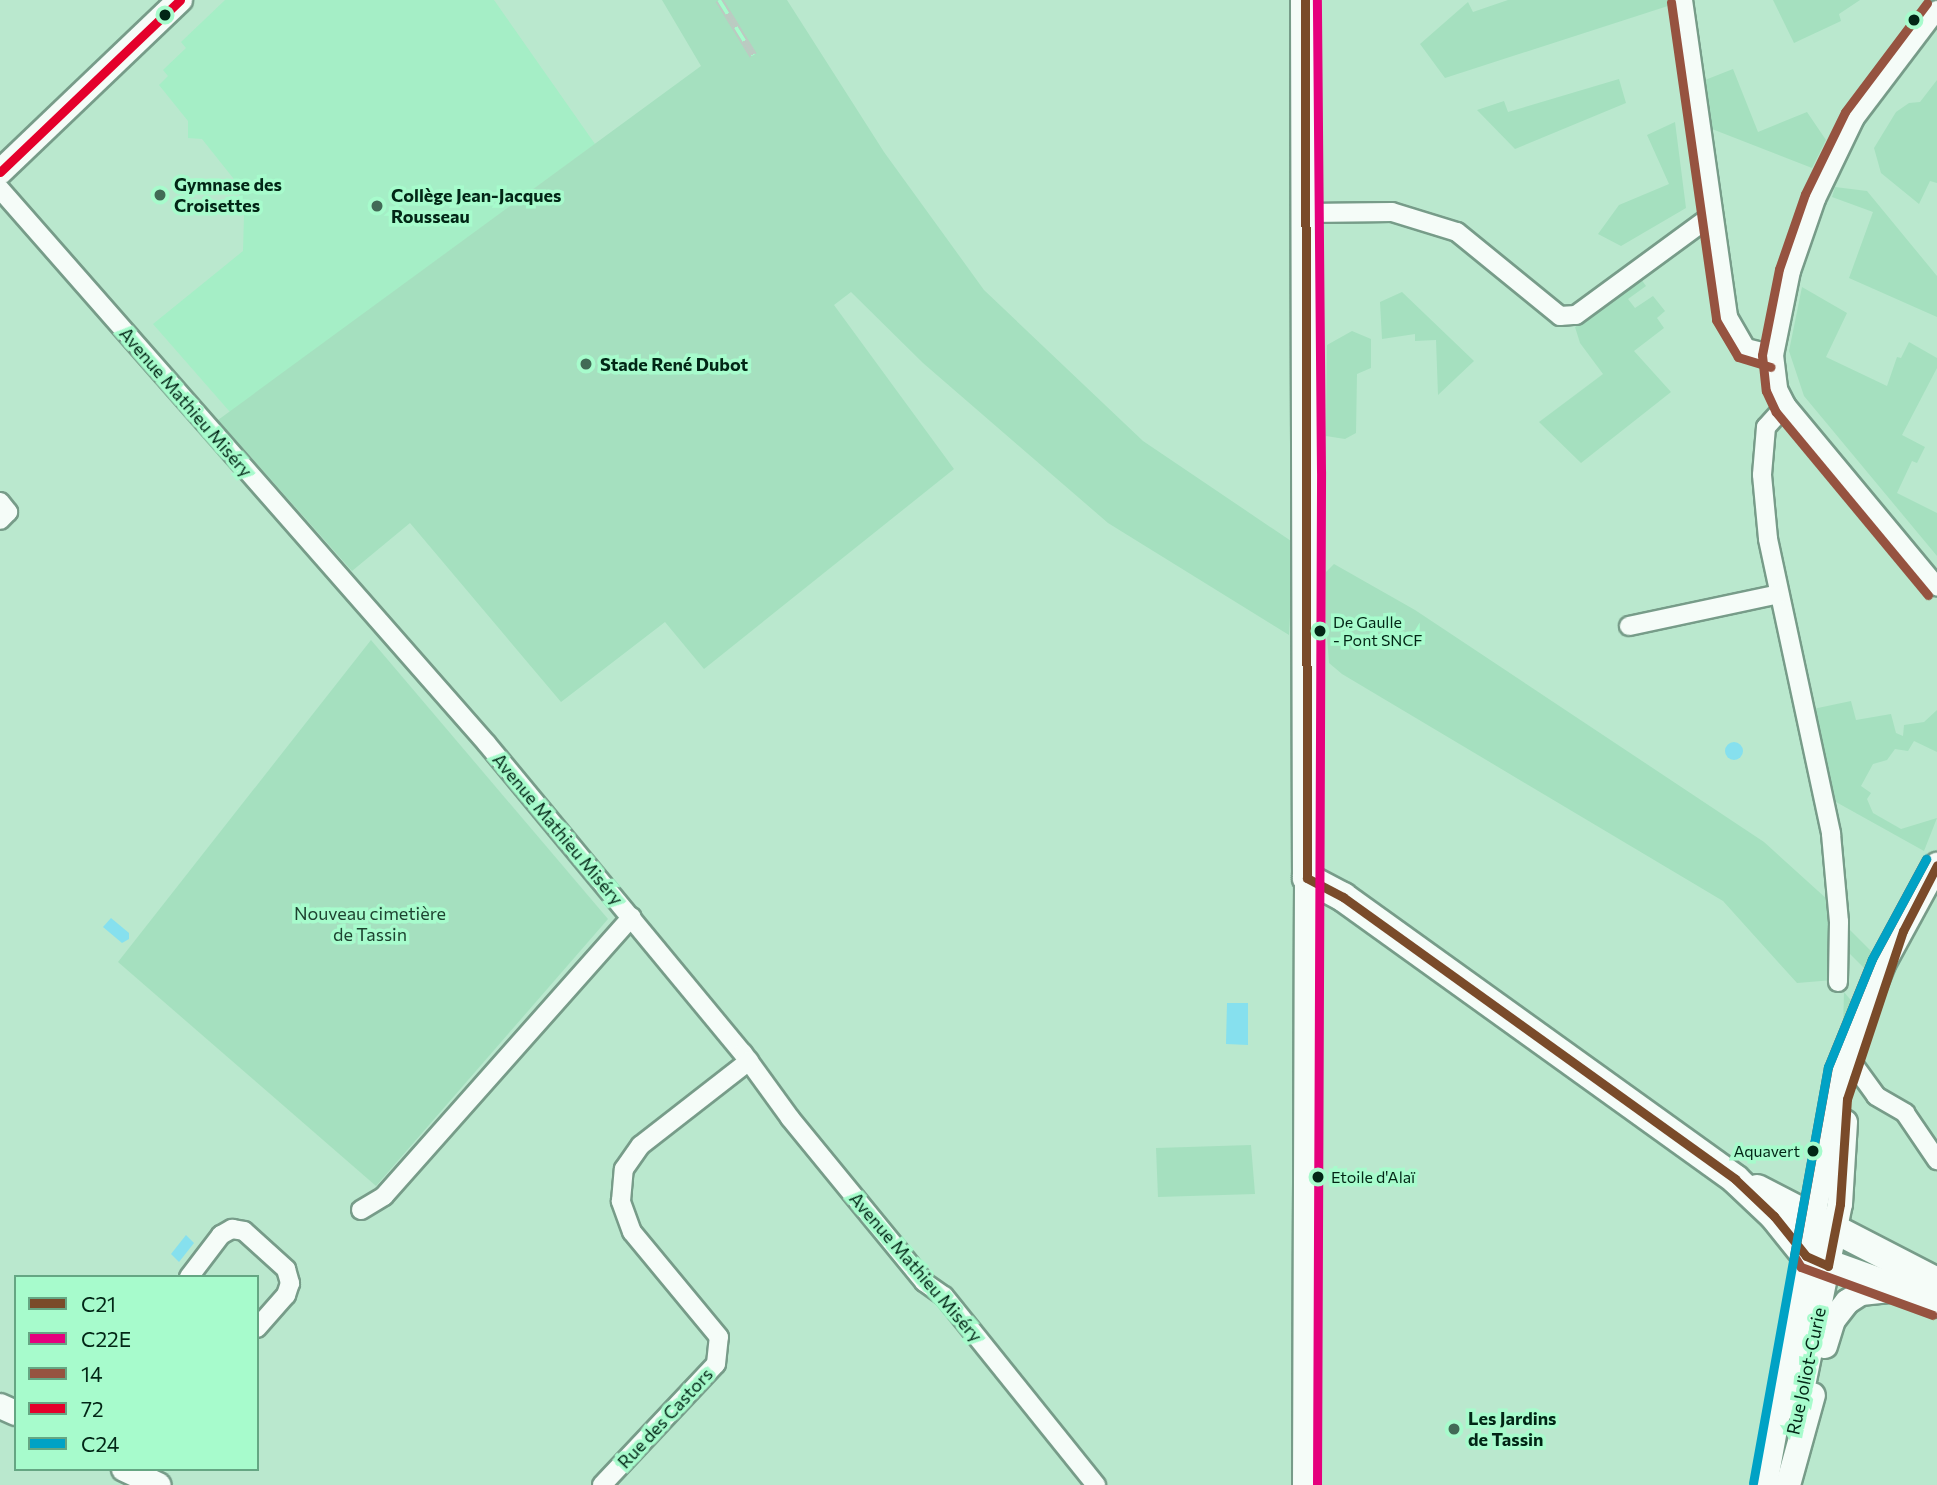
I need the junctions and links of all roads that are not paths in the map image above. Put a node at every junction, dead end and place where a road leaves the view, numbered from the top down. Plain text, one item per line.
1 (180, 0) edge
2 (1305, 0) edge
3 (1683, 0) edge
4 (1937, 10) edge
5 (0, 172) edge
6 (0, 189) edge
7 (1308, 213) junction
8 (1711, 216) junction
9 (1774, 355) junction
10 (1786, 405) junction
11 (0, 502) edge
12 (0, 520) edge
13 (1937, 587) edge
14 (1779, 594) junction
15 (1629, 626) dead end
16 (1937, 865) edge
17 (1307, 878) junction
18 (632, 917) junction
19 (1903, 931) junction
20 (1838, 982) dead end
21 (749, 1061) junction
22 (1856, 1068) junction
23 (1937, 1160) edge
24 (361, 1210) dead end
25 (1823, 1245) junction
26 (191, 1275) edge
27 (1933, 1288) edge
28 (1896, 1289) junction
29 (259, 1326) edge
30 (130, 1471) edge
31 (159, 1485) edge
32 (602, 1485) edge
33 (1096, 1485) edge
34 (1305, 1485) edge
35 (1765, 1485) edge
36 (1779, 1485) edge
37 (1788, 1485) edge

1 - 5 main road
2 - 7 main road
3 - 8 street
4 - 9 street
6 - 18 street, Avenue Mathieu Miséry
7 - 8 street
7 - 17 main road
8 - 9 street
9 - 10 street
10 - 13 street
10 - 14 street
11 - 12 street
14 - 15 street
14 - 20 street
16 - 19 main road, Rue Joliot-Curie
17 - 25 main road
17 - 34 main road
18 - 21 street, Avenue Mathieu Miséry
18 - 24 street
19 - 22 main road, Rue Joliot-Curie
19 - 25 main road, Rue Joliot-Curie
21 - 32 street, Rue des Castors
21 - 33 street, Avenue Mathieu Miséry
22 - 23 street
22 - 25 main road, Rue Joliot-Curie
25 - 27 main road
25 - 28 main road
25 - 35 main road, Rue Joliot-Curie
25 - 36 main road, Rue Joliot-Curie
26 - 29 street
27 - 28 main road
28 - 37 main road, Rue Joliot-Curie
30 - 31 main road

